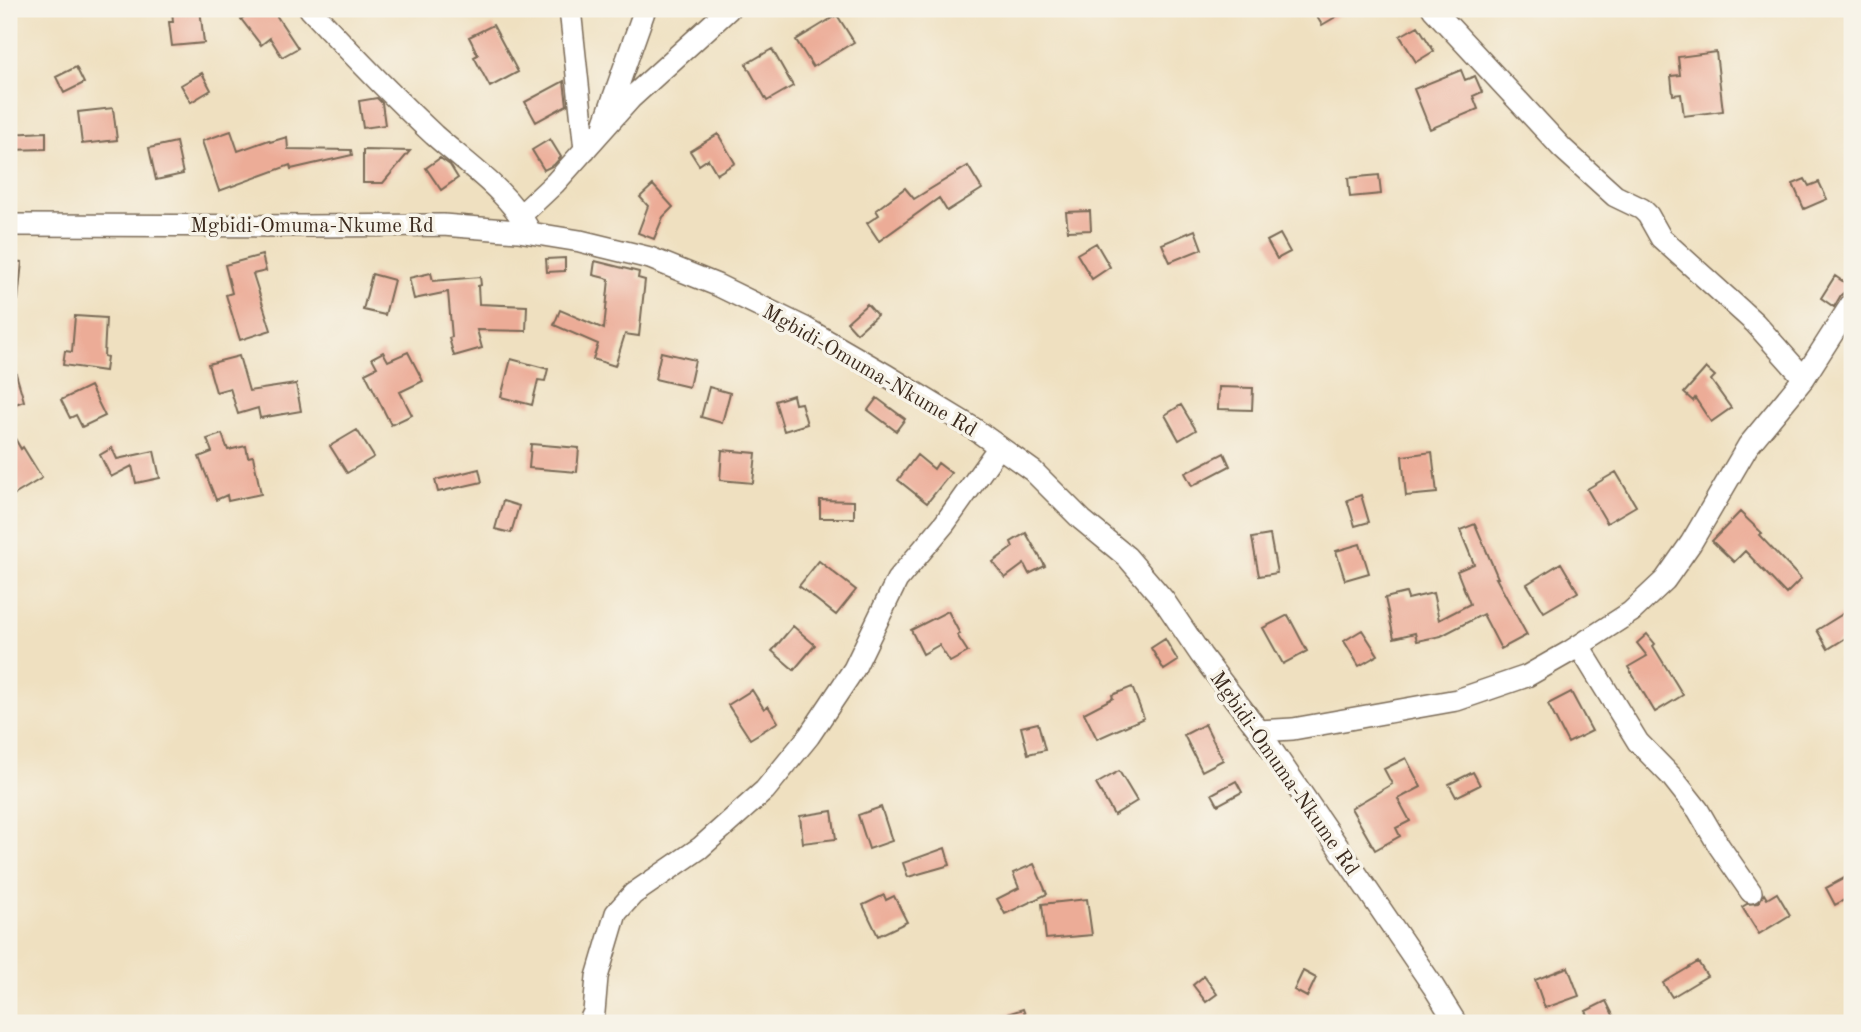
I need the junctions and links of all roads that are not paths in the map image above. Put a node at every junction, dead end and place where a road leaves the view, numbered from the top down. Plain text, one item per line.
1 (310, 9) edge
2 (570, 9) edge
3 (645, 9) edge
4 (729, 9) edge
5 (1433, 9) edge
6 (602, 130) junction
7 (584, 150) junction
8 (526, 224) junction
9 (9, 225) edge
10 (1852, 303) edge
11 (1804, 378) junction
12 (999, 447) junction
13 (1579, 646) junction
14 (1259, 731) junction
15 (1751, 892) dead end
16 (589, 1023) edge
17 (1456, 1023) edge

1 - 8 street
2 - 7 street
3 - 6 street
4 - 6 street
5 - 11 street
6 - 7 street
7 - 8 street
8 - 9 street, Mgbidi-Omuma-Nkume Rd
8 - 12 street, Mgbidi-Omuma-Nkume Rd
10 - 11 street
11 - 13 street
12 - 14 street, Mgbidi-Omuma-Nkume Rd
12 - 16 street
13 - 14 street
13 - 15 street
14 - 17 street, Mgbidi-Omuma-Nkume Rd

